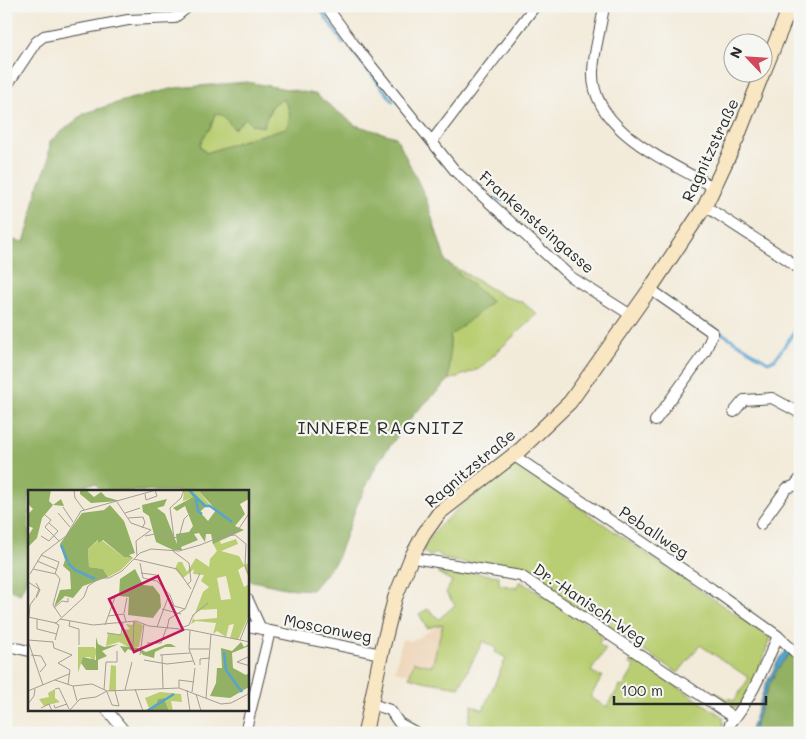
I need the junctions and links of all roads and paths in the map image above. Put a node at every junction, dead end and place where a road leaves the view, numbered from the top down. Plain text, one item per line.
1 (189, 6) edge
2 (326, 6) edge
3 (535, 6) edge
4 (604, 6) edge
5 (787, 10) edge
6 (774, 44) edge
7 (759, 82) edge
8 (6, 86) edge
9 (432, 141) junction
10 (715, 188) junction
11 (705, 206) junction
12 (800, 270) edge
13 (650, 289) junction
14 (631, 315) junction
15 (734, 412) dead end
16 (800, 413) edge
17 (655, 421) dead end
18 (513, 455) junction
19 (800, 480) edge
20 (761, 524) dead end
21 (412, 556) junction
22 (249, 602) edge
23 (249, 626) edge
24 (265, 630) junction
25 (778, 636) junction
26 (8, 646) dead end
27 (28, 650) edge
28 (381, 654) junction
29 (798, 655) edge
30 (372, 704) junction
31 (109, 712) edge
32 (126, 733) edge
33 (246, 733) edge
34 (365, 733) edge
35 (417, 733) edge

1 - 8 street
2 - 9 street, Frankensteingasse
3 - 9 street
4 - 10 street
5 - 6 main road, Ragnitzstraße
7 - 10 main road, Ragnitzstraße
9 - 14 street, Frankensteingasse
10 - 11 main road, Ragnitzstraße
11 - 12 street
11 - 13 main road, Ragnitzstraße
13 - 14 main road, Ragnitzstraße
13 - 17 street
14 - 18 main road, Ragnitzstraße
15 - 16 street
18 - 21 main road, Ragnitzstraße
18 - 25 street, Peballweg
19 - 20 street
21 - 25 street, Dr.-Hanisch-Weg
21 - 28 main road, Ragnitzstraße
22 - 24 street, Mosconweg
23 - 24 street, Mosconweg
24 - 28 street, Mosconweg
24 - 33 street, Mosconweg
25 - 29 street, Peballweg
26 - 27 street
28 - 30 main road, Ragnitzstraße
30 - 34 main road, Ragnitzstraße
30 - 35 street
31 - 32 street

